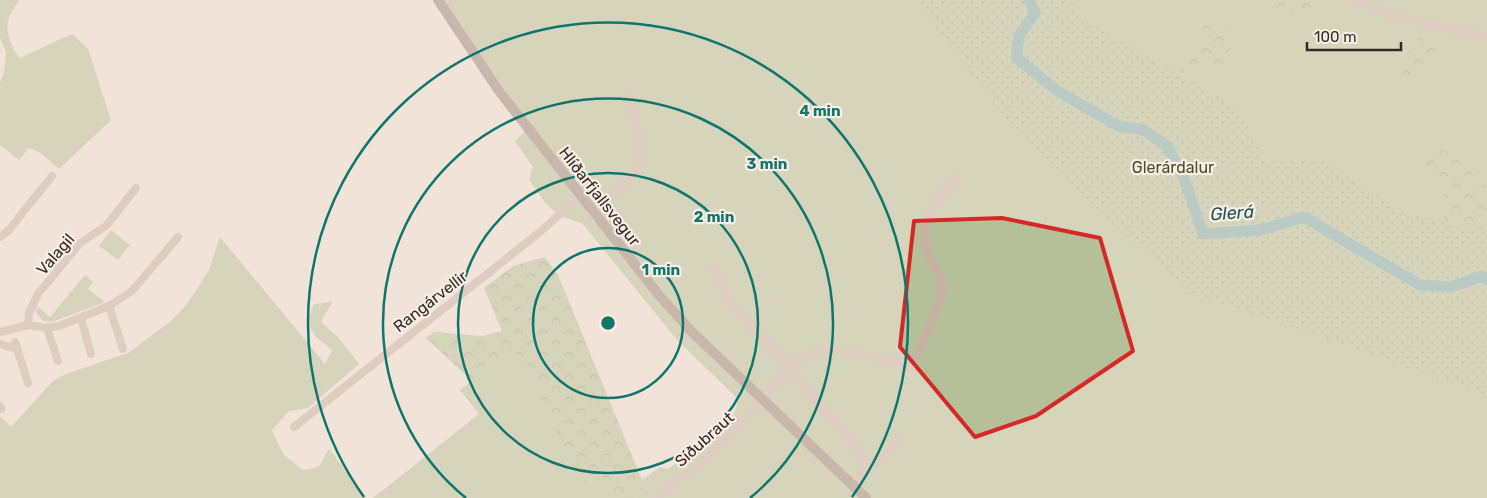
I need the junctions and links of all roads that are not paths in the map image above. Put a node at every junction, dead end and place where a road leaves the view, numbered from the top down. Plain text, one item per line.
1 (438, 0) edge
2 (1354, 0) edge
3 (1487, 37) edge
4 (627, 91) dead end
5 (52, 176) dead end
6 (958, 177) dead end
7 (136, 188) dead end
8 (581, 195) junction
9 (594, 212) junction
10 (0, 237) edge
11 (178, 237) dead end
12 (714, 267) dead end
13 (109, 306) junction
14 (81, 318) junction
15 (28, 325) junction
16 (47, 328) junction
17 (0, 332) edge
18 (0, 344) edge
19 (122, 349) dead end
20 (91, 354) dead end
21 (58, 361) dead end
22 (789, 369) junction
23 (28, 384) dead end
24 (762, 397) junction
25 (294, 427) dead end
26 (898, 442) dead end
27 (868, 468) junction
28 (852, 484) junction
29 (659, 498) edge
30 (866, 498) edge

1 - 8 main road, Hlíðarfjallsvegur
2 - 3 street
4 - 9 street
5 - 10 street
6 - 22 street, Síðubraut
7 - 15 street, Valagil
8 - 9 main road, Hlíðarfjallsvegur
8 - 25 street, Rangárvellir
9 - 24 main road, Hlíðarfjallsvegur
11 - 13 street
12 - 22 street
13 - 14 street
13 - 19 street
14 - 16 street
14 - 20 street
15 - 16 street
15 - 17 street
16 - 21 street
18 - 23 street
22 - 24 street, Síðubraut
22 - 27 street
24 - 28 main road, Hlíðarfjallsvegur
24 - 29 street, Síðubraut
26 - 27 street
27 - 28 street
28 - 30 main road, Hlíðarfjallsvegur

